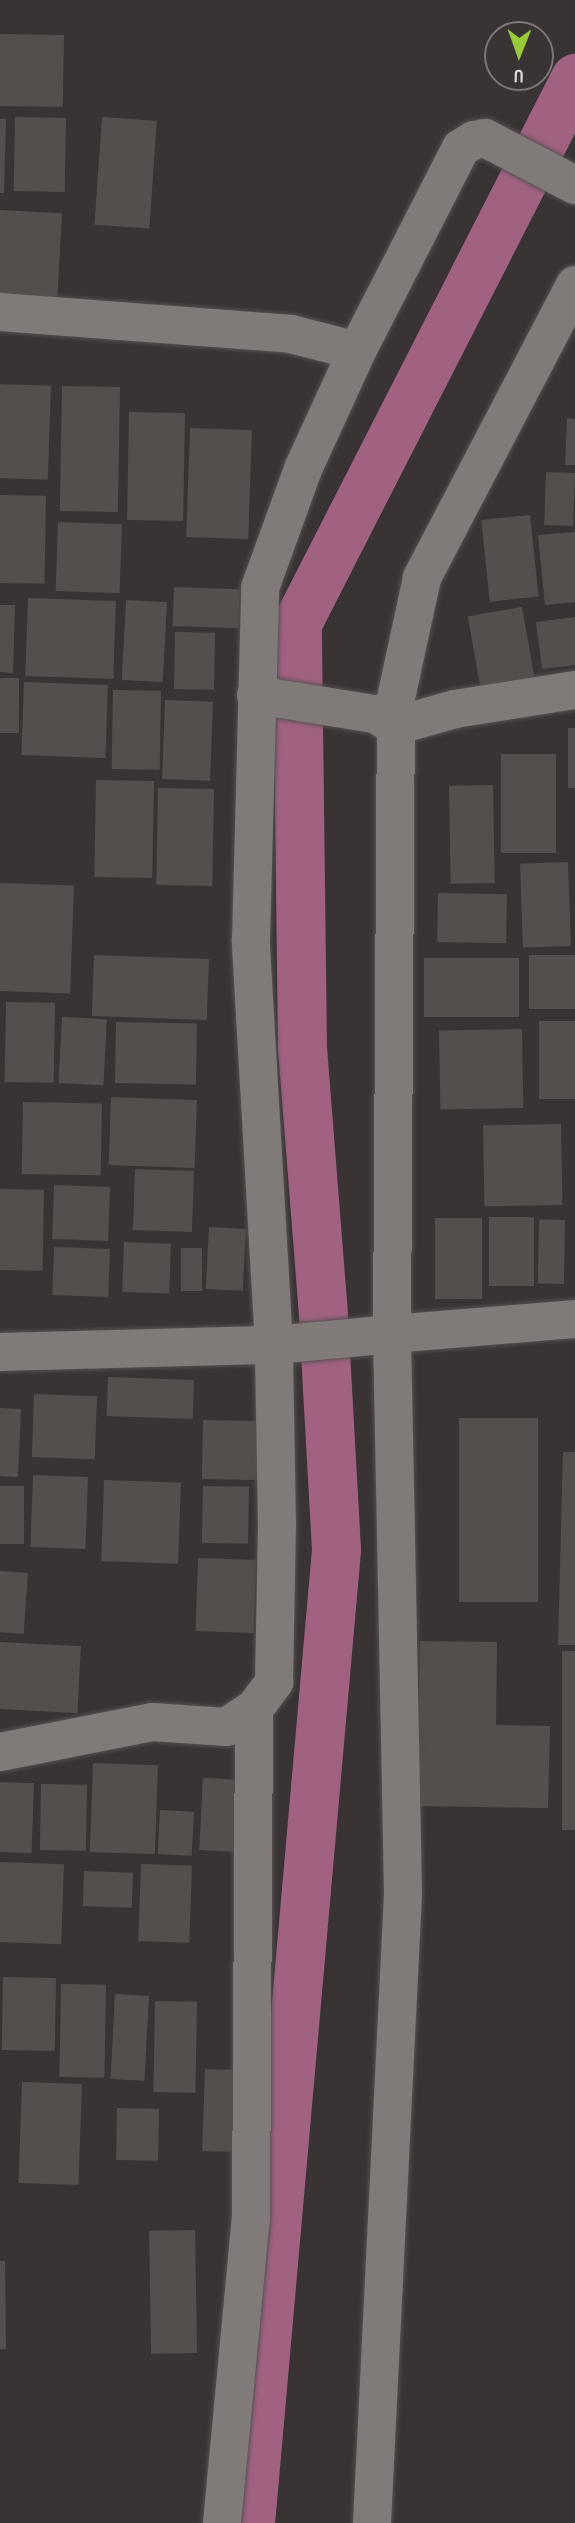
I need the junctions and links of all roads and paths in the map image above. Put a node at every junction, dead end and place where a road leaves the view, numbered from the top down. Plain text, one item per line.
1 (575, 185) edge
2 (575, 285) edge
3 (0, 312) edge
4 (357, 351) junction
5 (575, 690) edge
6 (274, 697) junction
7 (386, 720) junction
8 (575, 1318) edge
9 (379, 1335) junction
10 (285, 1344) junction
11 (0, 1352) edge
12 (254, 1709) junction
13 (0, 1752) edge
14 (222, 2523) edge
15 (372, 2523) edge

1 - 4 street
2 - 7 street
3 - 4 street
4 - 6 street
5 - 7 street
6 - 7 street
6 - 10 street
7 - 9 street
8 - 9 street
9 - 10 street
9 - 15 street
10 - 11 street
10 - 12 street
12 - 13 street
12 - 14 street

